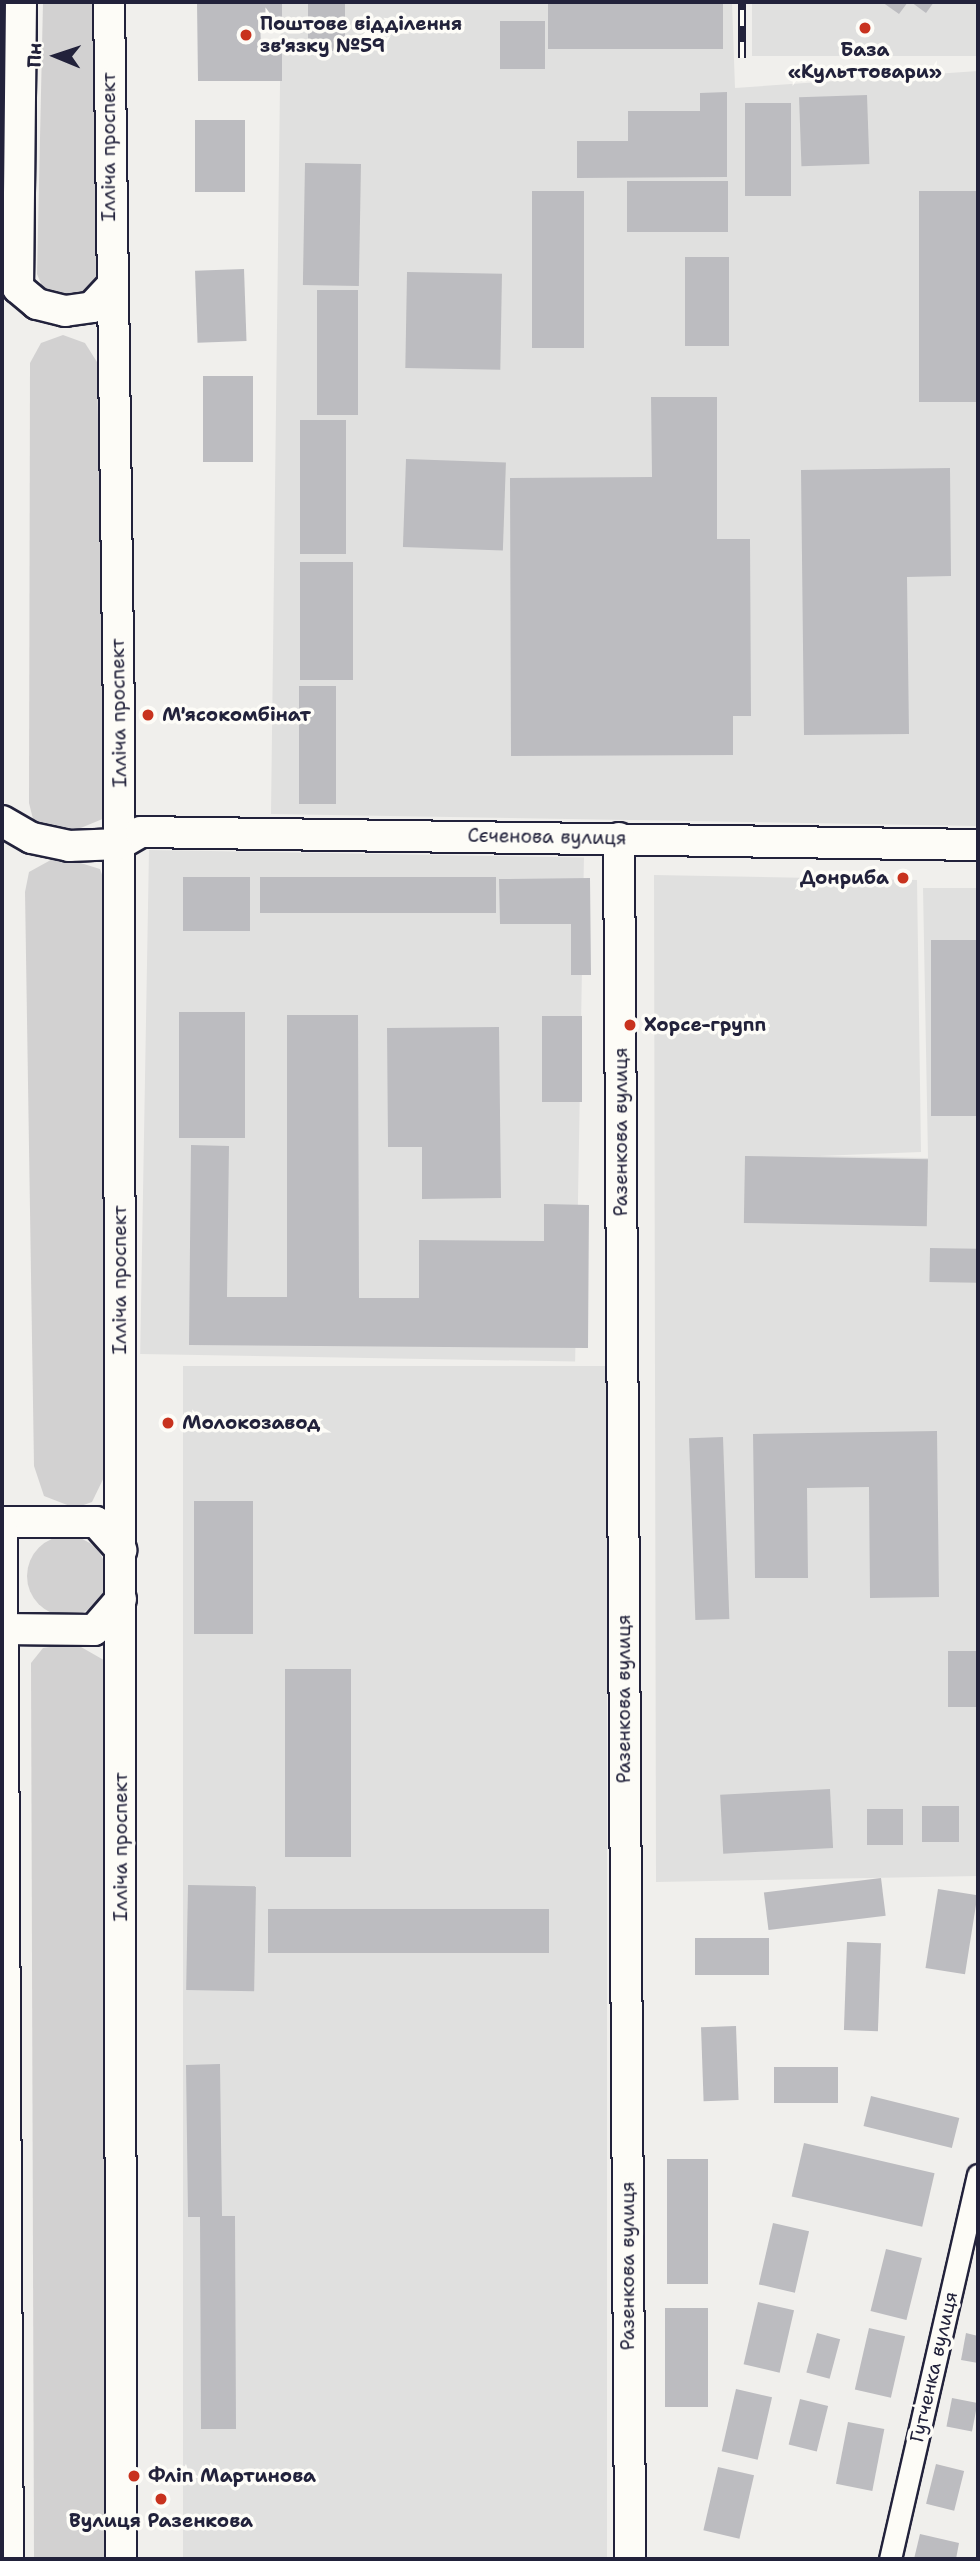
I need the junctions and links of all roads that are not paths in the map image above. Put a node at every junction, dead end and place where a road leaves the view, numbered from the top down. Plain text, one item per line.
1 (4, 2) edge
2 (21, 2) edge
3 (109, 2) edge
4 (2, 40) edge
5 (110, 288) junction
6 (2, 821) edge
7 (619, 838) junction
8 (120, 844) junction
9 (978, 845) edge
10 (2, 1522) edge
11 (2, 1530) edge
12 (121, 1550) junction
13 (121, 1599) junction
14 (2, 1629) edge
15 (978, 2175) edge
16 (8, 2559) edge
17 (121, 2559) edge
18 (630, 2559) edge
19 (890, 2559) edge

1 - 4 main road
2 - 5 main road
3 - 5 main road, Ілліча проспект
5 - 8 main road, Ілліча проспект
6 - 8 main road, Сєченова вулиця
7 - 8 main road, Сєченова вулиця
7 - 9 main road, Сєченова вулиця
7 - 18 main road, Разенкова вулиця
8 - 12 main road, Ілліча проспект
10 - 12 main road
11 - 14 main road
12 - 13 main road, Ілліча проспект
13 - 14 main road
13 - 17 main road, Ілліча проспект
14 - 16 main road
15 - 19 street, Гутченка вулиця

